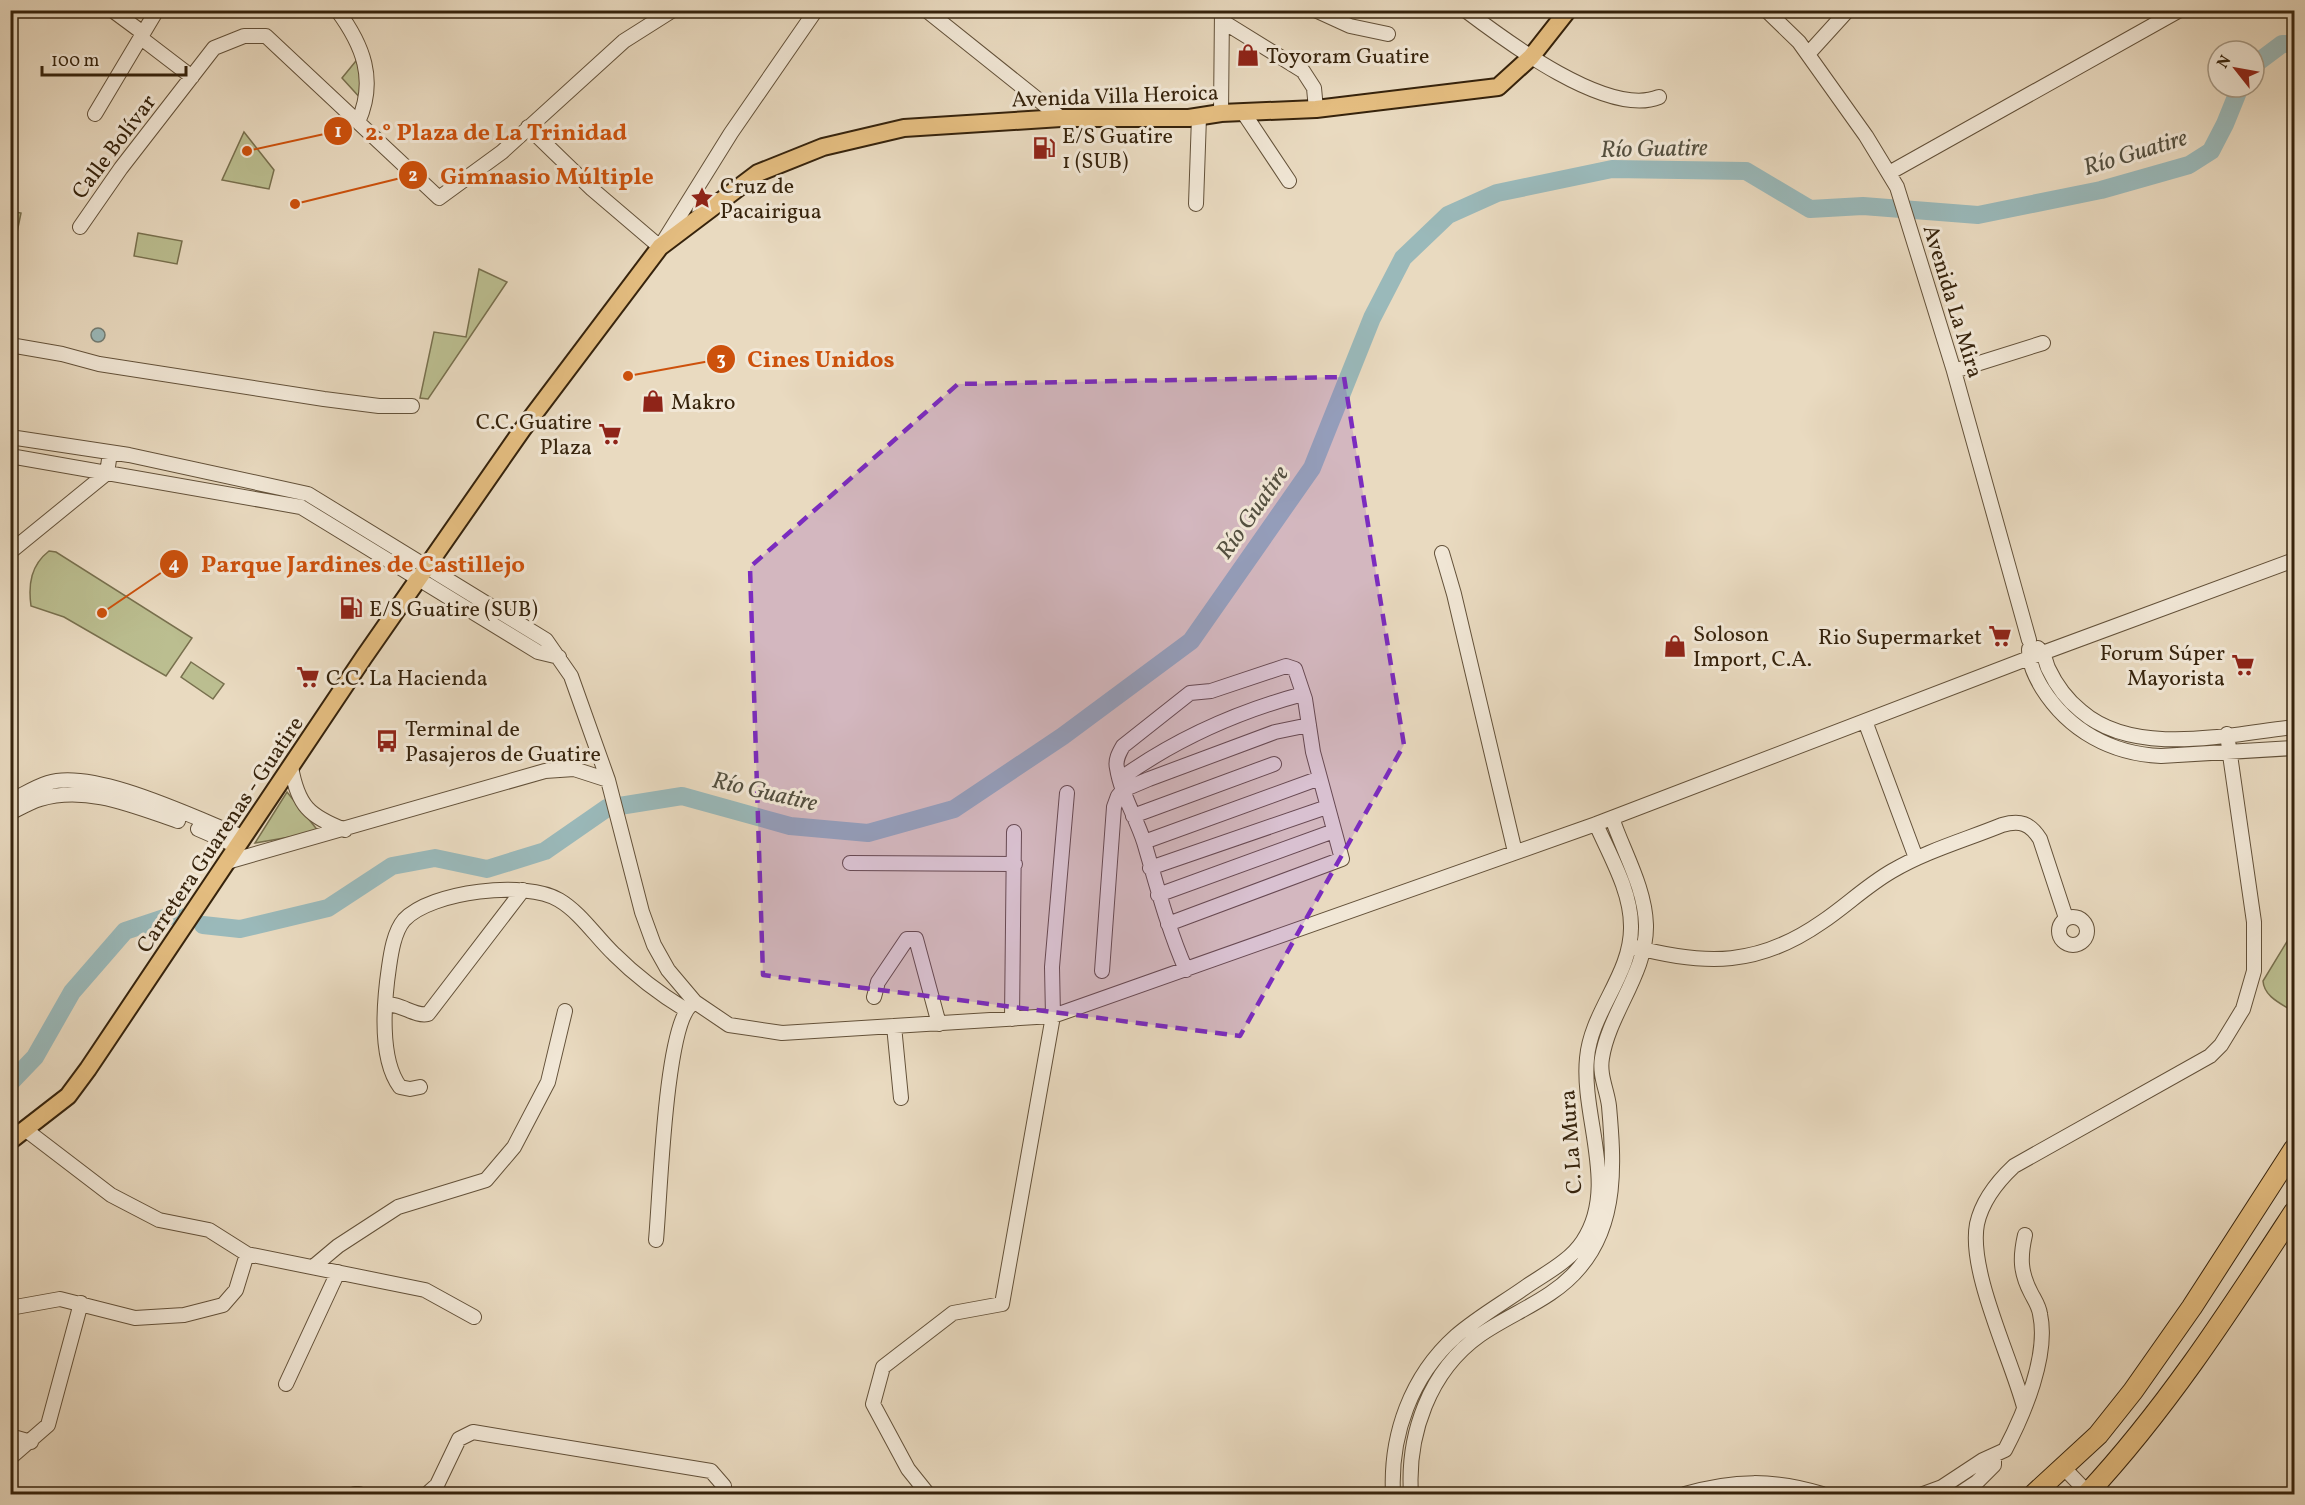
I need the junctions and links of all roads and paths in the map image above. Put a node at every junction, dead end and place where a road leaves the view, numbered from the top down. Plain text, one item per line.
1 (112, 10) edge
2 (157, 10) edge
3 (337, 10) edge
4 (673, 10) edge
5 (816, 10) edge
6 (926, 10) edge
7 (1315, 10) edge
8 (1465, 10) edge
9 (1568, 10) edge
10 (1766, 10) edge
11 (1848, 10) edge
12 (2180, 10) edge
13 (1222, 16) edge
14 (1343, 16) edge
15 (1388, 34) dead end
16 (142, 36) junction
17 (1808, 54) junction
18 (1531, 57) junction
19 (192, 76) junction
20 (1659, 97) dead end
21 (1316, 109) junction
22 (1243, 112) junction
23 (1221, 113) junction
24 (95, 114) dead end
25 (1061, 117) junction
26 (1199, 117) junction
27 (358, 122) junction
28 (525, 130) junction
29 (1889, 173) junction
30 (1289, 181) dead end
31 (1196, 204) dead end
32 (80, 227) dead end
33 (660, 247) junction
34 (2043, 343) dead end
35 (10, 345) edge
36 (1954, 371) junction
37 (412, 406) dead end
38 (10, 437) edge
39 (110, 453) junction
40 (10, 456) edge
41 (107, 473) junction
42 (10, 552) edge
43 (1442, 553) dead end
44 (2295, 560) edge
45 (424, 573) junction
46 (2029, 640) junction
47 (2043, 653) junction
48 (2029, 658) junction
49 (1303, 694) junction
50 (1865, 721) junction
51 (1309, 725) junction
52 (2295, 727) edge
53 (2227, 734) junction
54 (2295, 748) edge
55 (2229, 753) junction
56 (1274, 764) dead end
57 (291, 767) junction
58 (1320, 778) junction
59 (608, 780) junction
60 (1122, 784) junction
61 (1067, 793) dead end
62 (10, 801) edge
63 (1327, 807) junction
64 (10, 813) edge
65 (1133, 816) junction
66 (1612, 818) junction
67 (1596, 824) junction
68 (345, 830) junction
69 (1334, 831) junction
70 (1014, 832) dead end
71 (240, 841) junction
72 (1144, 842) junction
73 (1515, 852) junction
74 (1916, 858) junction
75 (850, 863) dead end
76 (1015, 864) junction
77 (223, 867) junction
78 (1150, 868) junction
79 (523, 890) junction
80 (1158, 895) junction
81 (2066, 918) dead end
82 (1168, 924) junction
83 (1637, 948) junction
84 (1102, 970) dead end
85 (1186, 970) junction
86 (874, 997) dead end
87 (385, 1005) junction
88 (690, 1006) junction
89 (565, 1011) dead end
90 (1053, 1016) junction
91 (1012, 1019) junction
92 (939, 1024) junction
93 (894, 1026) junction
94 (420, 1087) dead end
95 (900, 1098) dead end
96 (26, 1130) junction
97 (10, 1141) edge
98 (2295, 1149) edge
99 (2295, 1212) edge
100 (2025, 1235) dead end
101 (656, 1240) dead end
102 (247, 1254) junction
103 (313, 1267) junction
104 (338, 1272) junction
105 (81, 1303) junction
106 (10, 1308) edge
107 (474, 1317) dead end
108 (286, 1384) dead end
109 (2024, 1407) junction
110 (10, 1436) edge
111 (31, 1442) junction
112 (1994, 1456) junction
113 (10, 1458) edge
114 (2064, 1468) junction
115 (427, 1494) edge
116 (724, 1494) edge
117 (928, 1494) edge
118 (1393, 1494) edge
119 (1411, 1494) edge
120 (1685, 1494) edge
121 (1822, 1494) edge
122 (1923, 1494) edge
123 (1959, 1494) edge
124 (2034, 1494) edge
125 (2088, 1494) edge

1 - 16 street
2 - 16 street
3 - 27 street
4 - 28 street, Calle Bolívar
5 - 33 street
6 - 25 street
7 - 14 street
8 - 18 street
9 - 18 main road, Avenida Villa Heroica
10 - 17 street, Avenida La Mira
11 - 17 street
12 - 29 street
13 - 21 street
13 - 23 street
14 - 15 street
16 - 19 street
16 - 24 street
17 - 29 street, Avenida La Mira
18 - 20 street
18 - 21 main road, Avenida Villa Heroica
19 - 27 street, Calle Bolívar
19 - 32 street, Calle Bolívar
21 - 22 main road, Avenida Villa Heroica
22 - 23 main road, Avenida Villa Heroica
22 - 30 street
23 - 26 main road, Avenida Villa Heroica
25 - 26 main road, Avenida Villa Heroica
25 - 33 main road, Avenida Villa Heroica
26 - 31 street
27 - 28 street, Calle Bolívar
28 - 33 street
29 - 36 street, Avenida La Mira
33 - 45 main road, Carretera Guarenas - Guatire
34 - 36 street
35 - 37 street
36 - 46 street, Avenida La Mira
38 - 39 street
39 - 41 street
39 - 45 street
40 - 41 street
41 - 42 street
41 - 45 street
43 - 73 street
44 - 47 street
45 - 57 main road, Carretera Guarenas - Guatire
45 - 59 street
46 - 47 street
46 - 48 street, Avenida La Mira
47 - 48 street
47 - 53 street
48 - 50 street
48 - 55 street, Avenida La Mira
49 - 51 street
49 - 60 street
49 - 60 street
50 - 66 street
50 - 74 street
51 - 58 street
51 - 60 street
52 - 53 street
53 - 55 street
54 - 55 street, Avenida La Mira
55 - 109 street
56 - 65 street
57 - 68 street
57 - 71 main road, Carretera Guarenas - Guatire
58 - 63 street
58 - 72 street
59 - 68 street
59 - 88 street
60 - 65 street
60 - 84 street
61 - 90 street
62 - 71 street
63 - 69 street
63 - 78 street
64 - 71 street
65 - 72 street
66 - 67 street
66 - 83 street
67 - 73 street
67 - 83 street, C. La Mura
68 - 77 street
69 - 80 street
69 - 82 street
70 - 76 street
71 - 77 main road, Carretera Guarenas - Guatire
72 - 78 street
73 - 85 street
74 - 81 street
74 - 83 street
75 - 76 street
76 - 91 street
77 - 96 main road, Carretera Guarenas - Guatire
78 - 80 street
79 - 87 street
79 - 87 street
79 - 88 street
80 - 82 street
82 - 85 street
83 - 118 street, C. La Mura
83 - 119 street
85 - 90 street
86 - 92 street
87 - 94 street
88 - 93 street
88 - 101 street
89 - 103 street
90 - 91 street
90 - 117 street
91 - 92 street
92 - 93 street
93 - 95 street
96 - 97 main road, Carretera Guarenas - Guatire
96 - 102 street
98 - 114 highway
99 - 125 highway
100 - 109 street
102 - 103 street
102 - 105 street
103 - 104 street
104 - 107 street
104 - 108 street
105 - 106 street
105 - 111 street
109 - 112 street
110 - 111 street
111 - 113 street
112 - 122 street
112 - 123 street
114 - 124 highway
114 - 125 street
115 - 116 street
120 - 121 street

